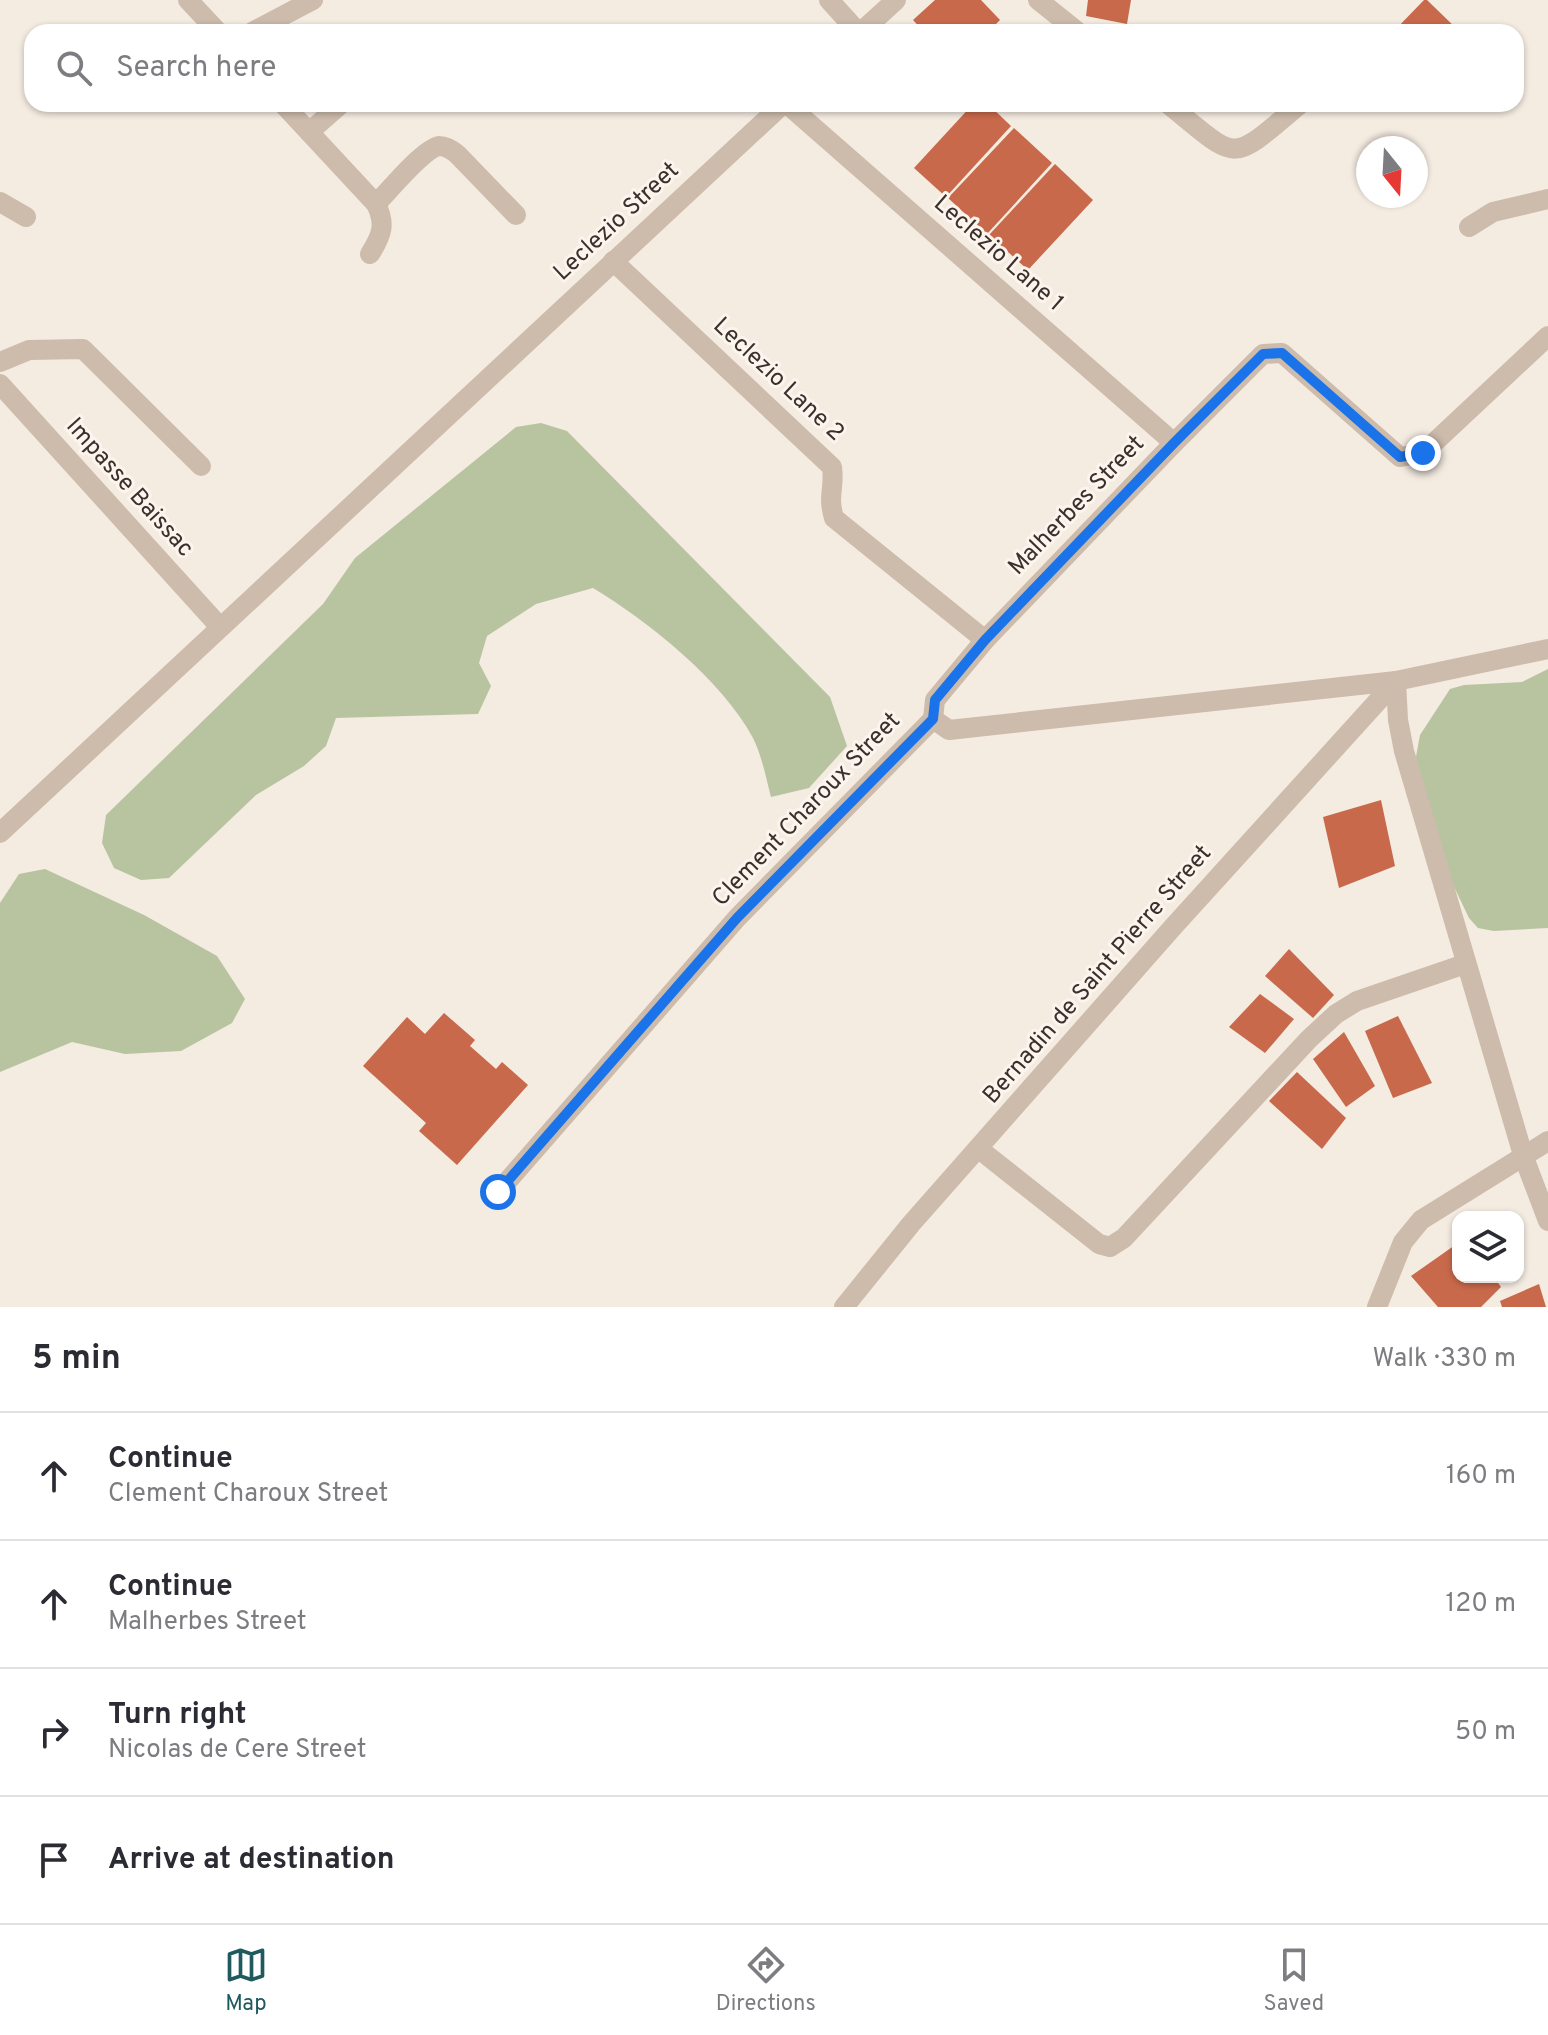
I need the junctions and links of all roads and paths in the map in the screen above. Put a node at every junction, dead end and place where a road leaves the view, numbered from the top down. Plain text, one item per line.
1 (188, 0) edge
2 (313, 0) edge
3 (829, 0) edge
4 (896, 0) edge
5 (1038, 0) edge
6 (210, 24) edge
7 (267, 24) edge
8 (852, 24) edge
9 (869, 24) edge
10 (1068, 24) edge
11 (290, 112) edge
12 (332, 112) edge
13 (776, 112) edge
14 (794, 112) edge
15 (1178, 112) edge
16 (1290, 112) edge
17 (309, 132) junction
18 (1548, 199) edge
19 (0, 202) edge
20 (376, 204) junction
21 (516, 215) dead end
22 (26, 217) dead end
23 (1469, 227) dead end
24 (370, 254) dead end
25 (613, 261) junction
26 (1548, 336) edge
27 (0, 362) edge
28 (0, 384) edge
29 (1174, 443) junction
30 (201, 466) dead end
31 (220, 627) junction
32 (985, 640) junction
33 (1548, 649) edge
34 (1396, 681) junction
35 (933, 719) junction
36 (0, 833) edge
37 (1465, 964) junction
38 (1548, 1141) edge
39 (979, 1149) junction
40 (1523, 1155) junction
41 (498, 1192) dead end
42 (1548, 1221) edge
43 (844, 1307) edge
44 (1377, 1307) edge

1 - 6 street
2 - 7 street
3 - 8 street
4 - 9 street
5 - 10 street
11 - 17 street
12 - 17 street
13 - 25 street, Leclezio Street
14 - 29 street, Leclezio Lane 1
15 - 16 street
17 - 20 street
18 - 23 street
19 - 22 street
20 - 21 street
20 - 24 street
25 - 31 street, Leclezio Street
25 - 32 street, Leclezio Lane 2
26 - 29 street, Malherbes Street
27 - 30 street
28 - 31 street, Impasse Baissac
29 - 32 street, Malherbes Street
31 - 36 street, Leclezio Street
32 - 35 street, Malherbes Street
33 - 34 street, Clement Charoux Street
34 - 35 street, Clement Charoux Street
34 - 37 street
34 - 39 street, Bernadin de Saint Pierre Street
35 - 41 street, Clement Charoux Street
37 - 39 street
37 - 40 street
38 - 40 street
39 - 43 street, Bernadin de Saint Pierre Street
40 - 42 street
40 - 44 street

